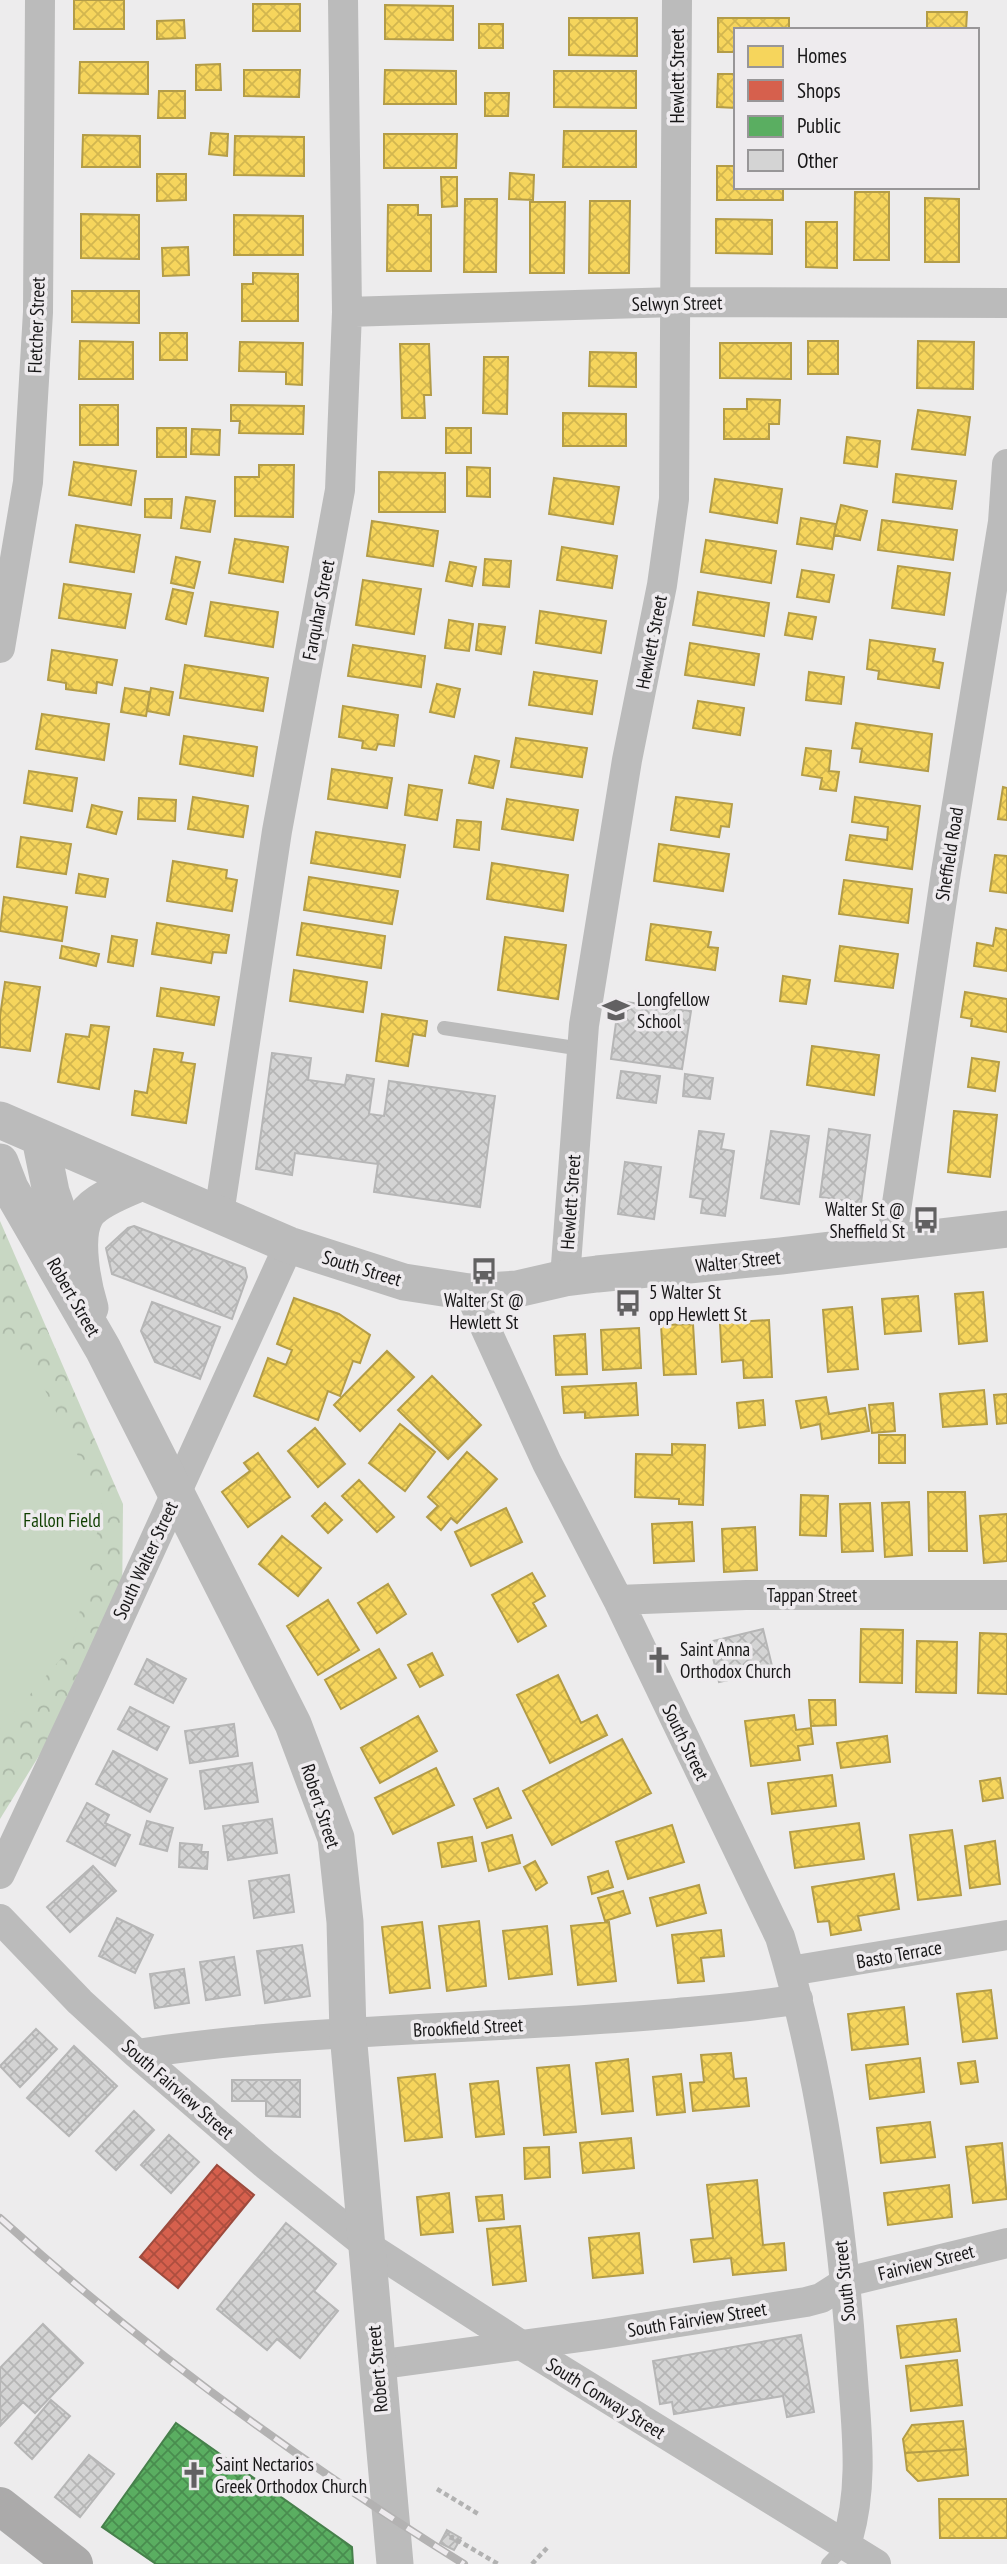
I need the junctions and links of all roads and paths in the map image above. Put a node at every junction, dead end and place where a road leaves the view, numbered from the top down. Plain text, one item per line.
1 (40, 0) edge
2 (344, 0) edge
3 (677, 0) edge
4 (676, 302) junction
5 (1007, 303) edge
6 (347, 312) junction
7 (1007, 464) edge
8 (0, 648) edge
9 (444, 1028) dead end
10 (582, 1049) junction
11 (0, 1120) edge
12 (40, 1138) junction
13 (0, 1162) edge
14 (142, 1182) junction
15 (219, 1214) junction
16 (1007, 1230) edge
17 (891, 1244) junction
18 (289, 1245) junction
19 (565, 1278) junction
20 (85, 1291) junction
21 (469, 1292) junction
22 (103, 1349) junction
23 (176, 1492) junction
24 (1007, 1595) edge
25 (618, 1600) junction
26 (0, 1874) edge
27 (0, 1919) edge
28 (1007, 1935) edge
29 (790, 1971) junction
30 (798, 1999) junction
31 (348, 2033) junction
32 (137, 2054) junction
33 (1007, 2242) edge
34 (369, 2247) junction
35 (846, 2282) junction
36 (521, 2345) junction
37 (376, 2365) junction
38 (438, 2489) dead end
39 (0, 2506) edge
40 (480, 2515) dead end
41 (450, 2540) dead end
42 (547, 2548) dead end
43 (840, 2558) edge
44 (74, 2564) edge
45 (395, 2564) edge
46 (498, 2564) edge
47 (533, 2564) edge
48 (876, 2564) edge

1 - 8 street, Fletcher Street
2 - 6 street, Farquhar Street
3 - 4 street, Hewlett Street
4 - 5 street, Selwyn Street
4 - 6 street, Selwyn Street
4 - 10 street, Hewlett Street
6 - 15 street, Farquhar Street
7 - 17 street, Sheffield Road
9 - 10 lane
10 - 19 street, Hewlett Street
11 - 12 street, South Street
12 - 14 street, South Street
12 - 20 street, Robert Street
13 - 22 street, Robert Street
14 - 15 street, South Street
14 - 20 street
15 - 18 street, South Street
16 - 17 street, Walter Street
17 - 19 street, Walter Street
18 - 21 street, South Street
18 - 23 street, South Walter Street
19 - 21 street, Walter Street
20 - 22 street
21 - 25 street, South Street
22 - 23 street, Robert Street
23 - 26 street, South Walter Street
23 - 31 street, Robert Street
24 - 25 street, Tappan Street
25 - 29 street, South Street
27 - 32 street, South Fairview Street
28 - 29 street, Basto Terrace
29 - 30 street, South Street
30 - 31 street, Brookfield Street
30 - 35 street, South Street
31 - 32 street, Brookfield Street
31 - 34 street, Robert Street
32 - 34 street, South Fairview Street
33 - 35 street, Fairview Street
34 - 36 street, South Conway Street
34 - 37 street, Robert Street
35 - 36 street, South Fairview Street
35 - 43 street, South Street
36 - 37 street, South Fairview Street
36 - 43 street, South Conway Street
37 - 45 street, Robert Street
38 - 40 path
39 - 44 main road
41 - 46 path
42 - 47 path
43 - 48 street, South Conway Street

